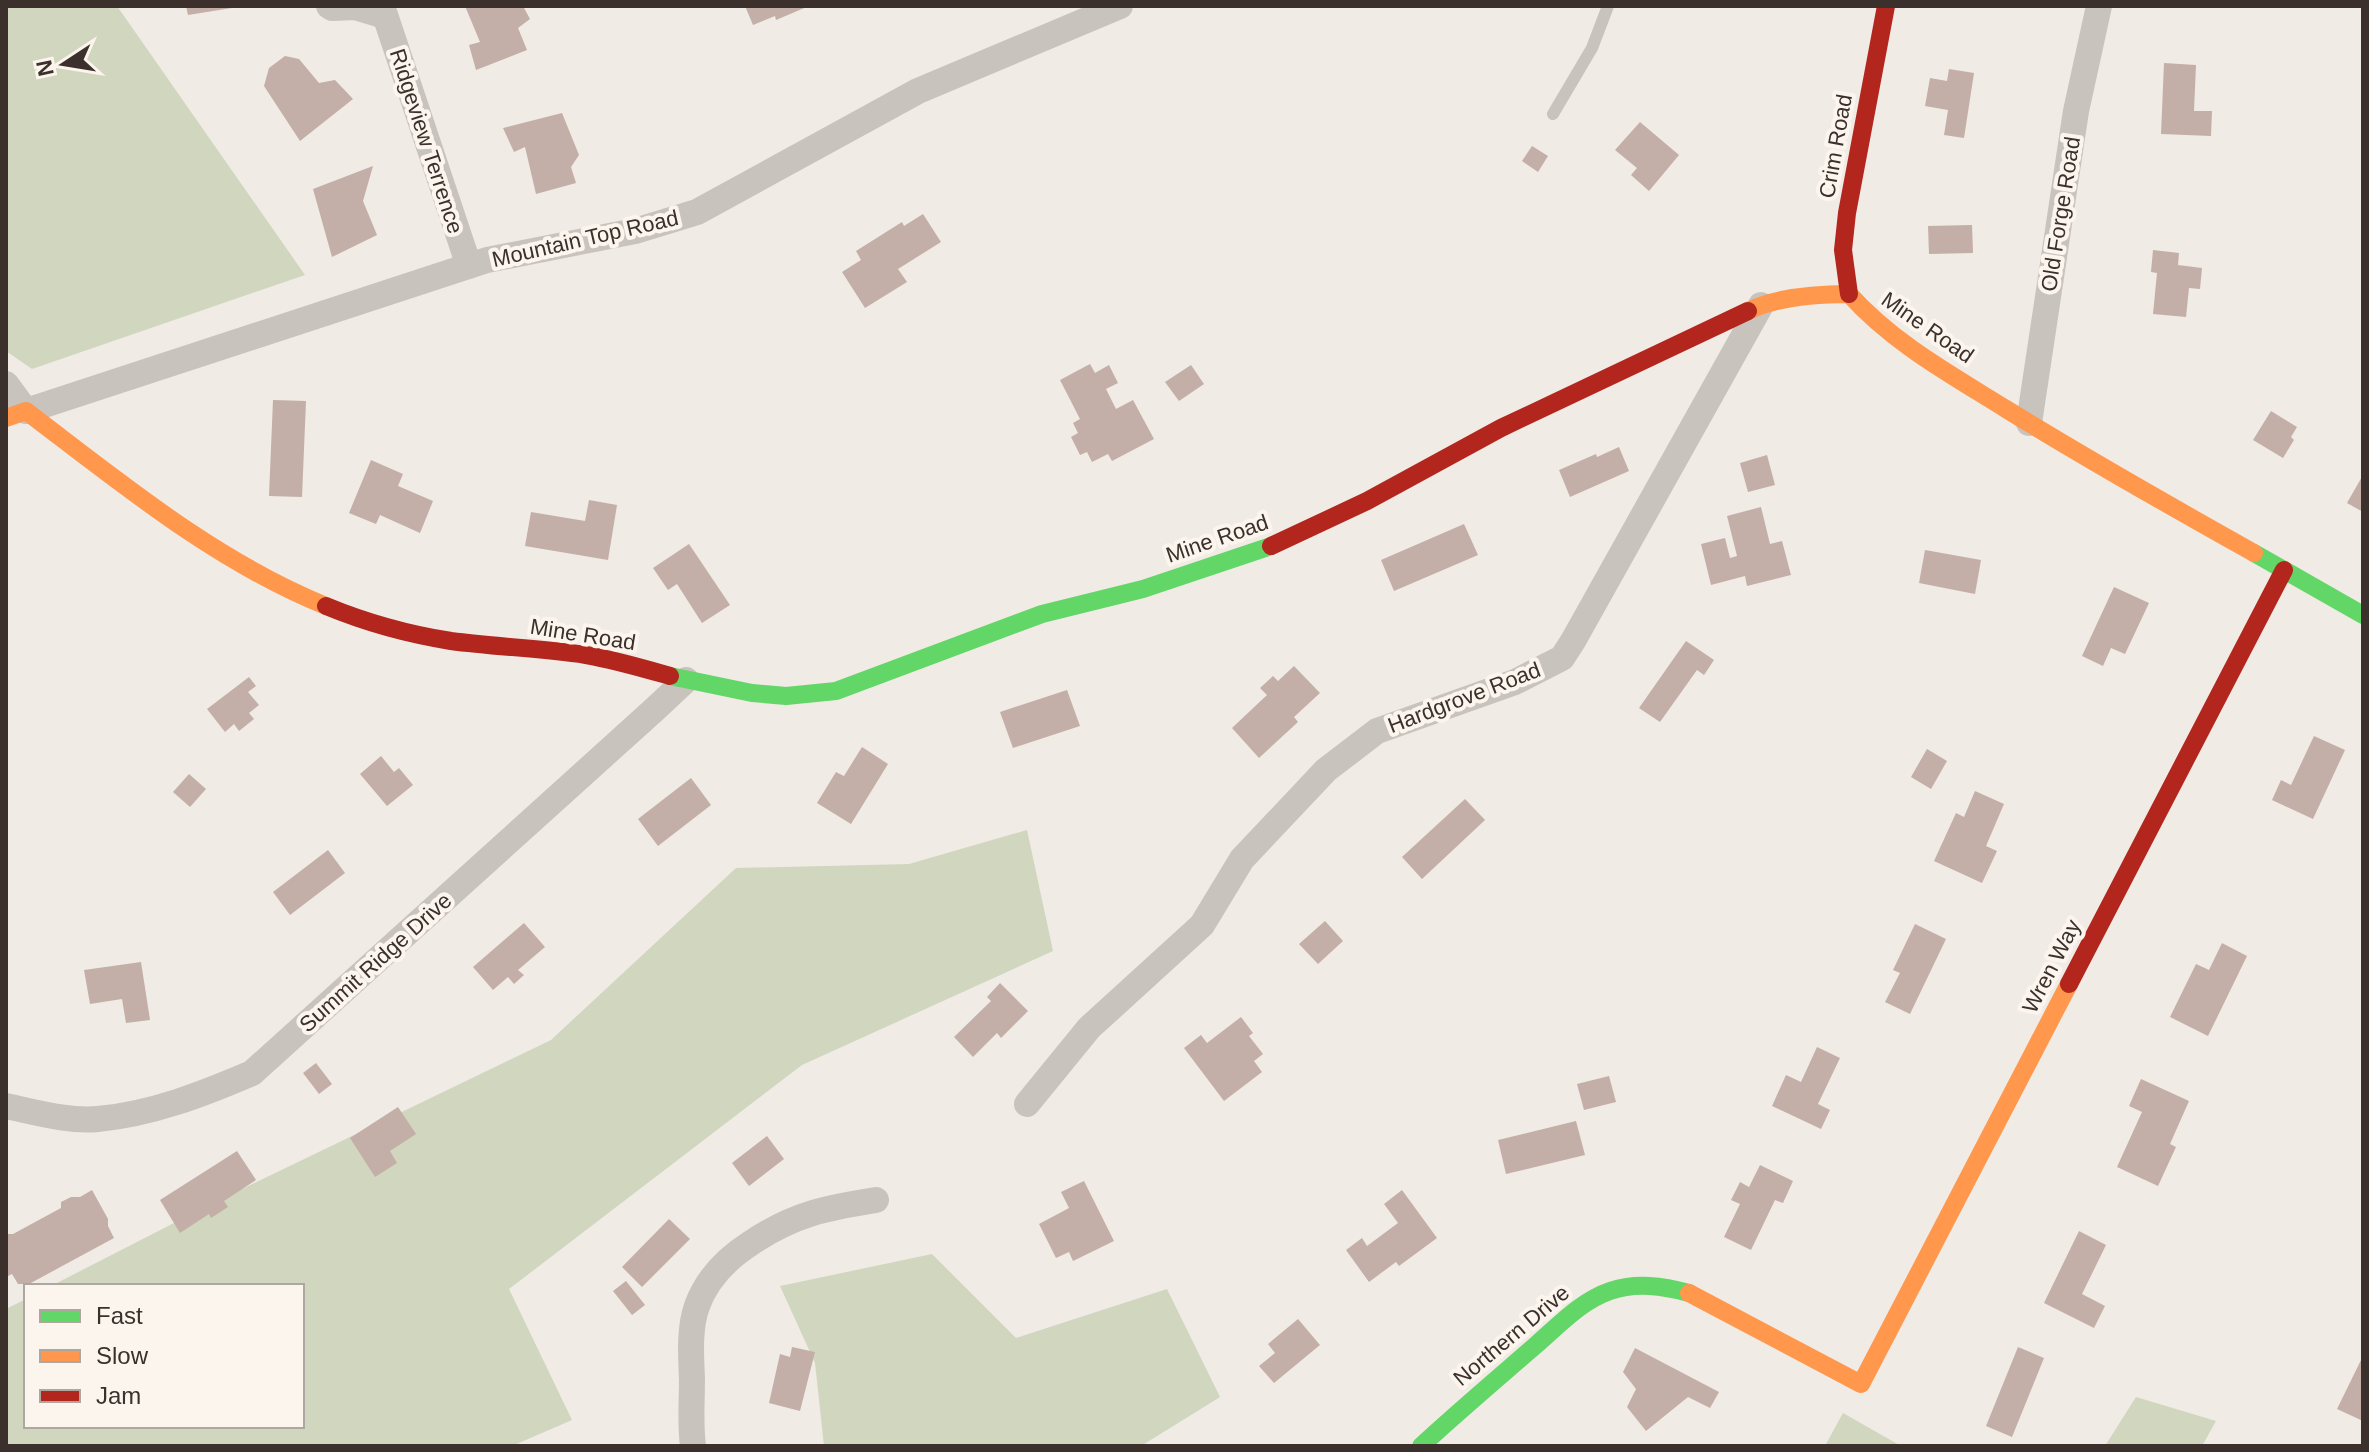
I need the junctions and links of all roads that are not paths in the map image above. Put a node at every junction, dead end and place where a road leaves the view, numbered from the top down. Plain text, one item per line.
1 (329, 6) edge
2 (1120, 6) edge
3 (1608, 6) edge
4 (1886, 6) edge
5 (2099, 6) edge
6 (383, 11) edge
7 (1553, 114) dead end
8 (469, 266) junction
9 (1849, 294) junction
10 (1761, 305) junction
11 (7, 383) edge
12 (16, 414) edge
13 (2029, 423) junction
14 (2284, 570) junction
15 (2363, 615) edge
16 (686, 680) junction
17 (1027, 1104) dead end
18 (6, 1106) edge
19 (876, 1200) dead end
20 (1861, 1384) joint
21 (693, 1446) edge
22 (1421, 1446) edge

1 - 6 street, Ridgeview Terrence
2 - 8 street, Mountain Top Road
3 - 7 lane
4 - 9 street, Crim Road
5 - 13 street, Old Forge Road
6 - 8 street, Ridgeview Terrence
8 - 12 street, Mountain Top Road
9 - 10 street, Mine Road
9 - 13 street, Mine Road
10 - 16 street, Mine Road
10 - 17 street, Hardgrove Road
11 - 12 street
12 - 16 street, Mine Road
13 - 14 street, Mine Road
14 - 15 street, Mine Road
14 - 20 street, Wren Way
16 - 18 street, Summit Ridge Drive
19 - 21 street
20 - 22 street, Northern Drive

